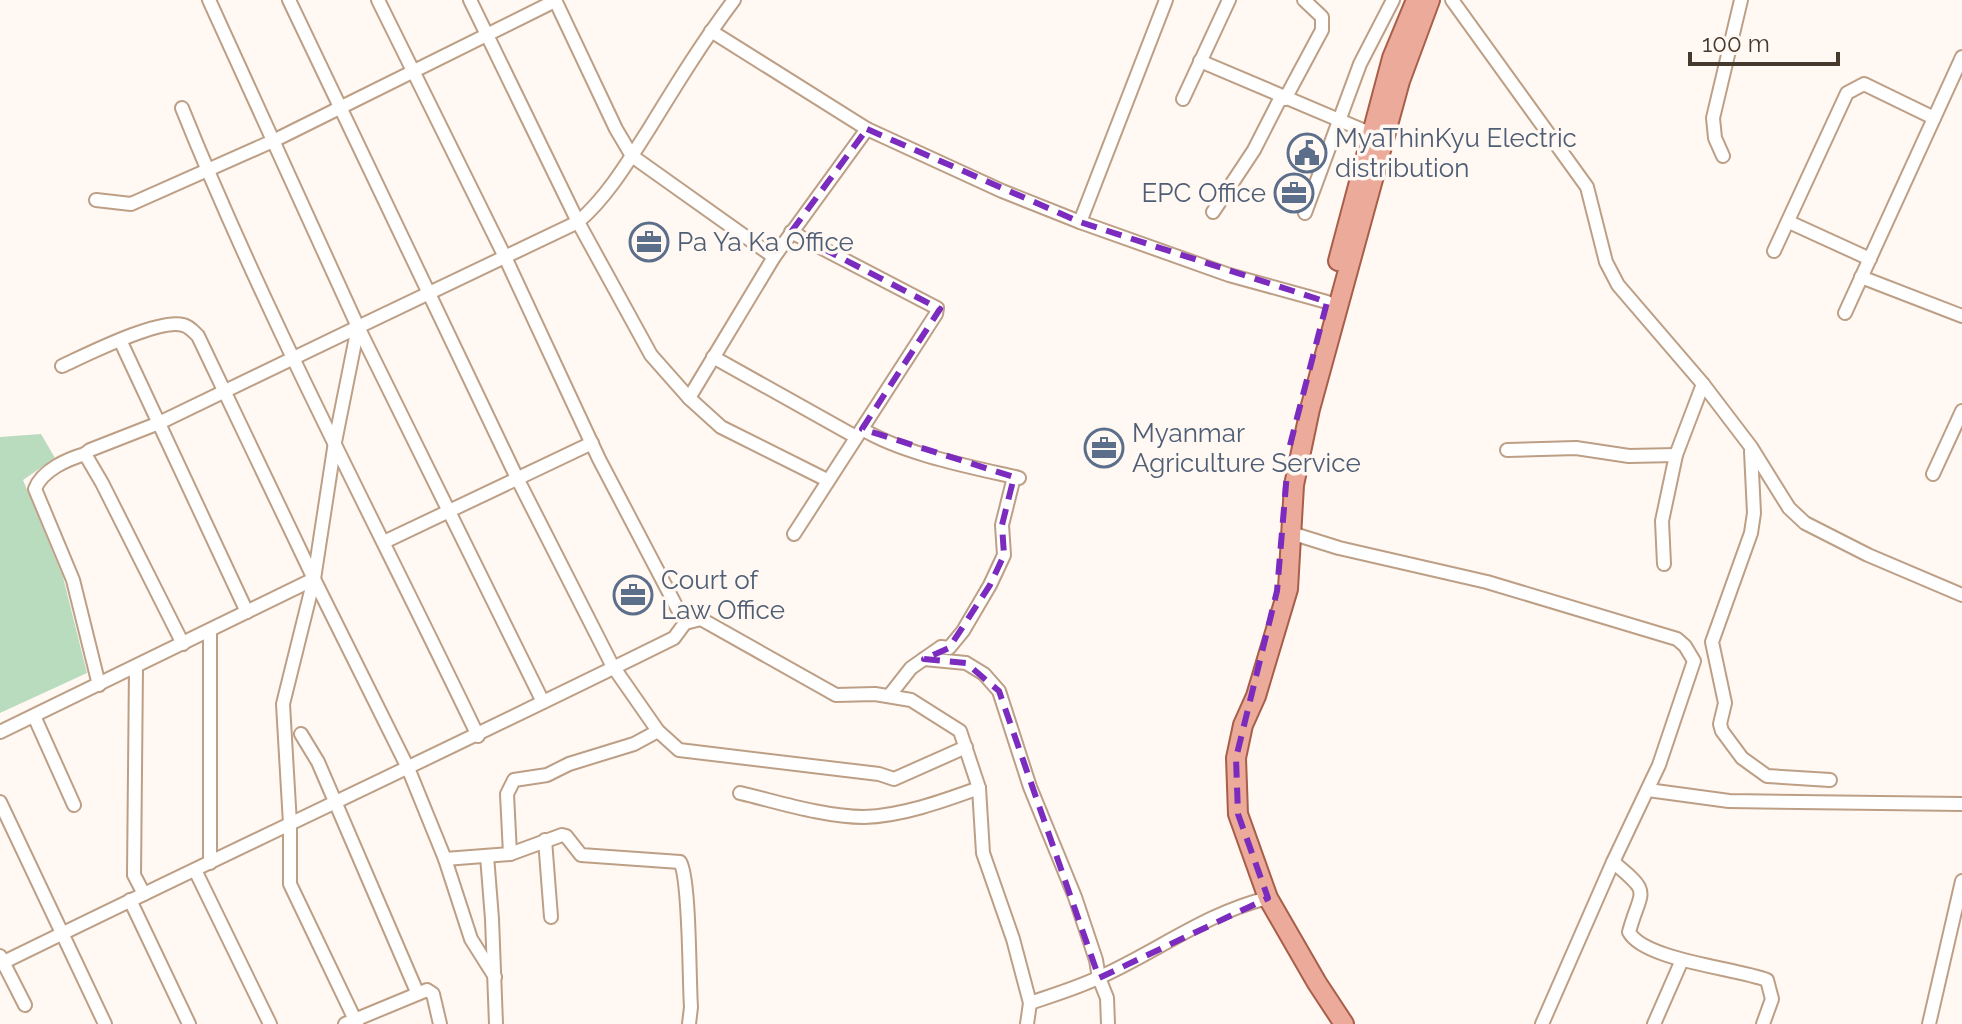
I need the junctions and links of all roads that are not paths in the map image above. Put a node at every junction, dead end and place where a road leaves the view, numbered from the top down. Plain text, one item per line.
1 (209, 0) edge
2 (289, 0) edge
3 (378, 0) edge
4 (470, 0) edge
5 (734, 0) edge
6 (1166, 0) edge
7 (1229, 0) edge
8 (1304, 0) edge
9 (1393, 0) edge
10 (1416, 0) edge
11 (1430, 0) edge
12 (1452, 0) edge
13 (1741, 0) edge
14 (555, 1) edge
15 (711, 31) junction
16 (487, 36) junction
17 (1962, 57) edge
18 (1200, 61) junction
19 (413, 73) junction
20 (1958, 79) edge
21 (1283, 98) junction
22 (1183, 99) dead end
23 (341, 107) junction
24 (182, 108) dead end
25 (1934, 118) junction
26 (1339, 121) junction
27 (867, 129) junction
28 (1372, 134) junction
29 (273, 141) junction
30 (632, 156) junction
31 (1723, 156) dead end
32 (206, 169) junction
33 (96, 200) dead end
34 (1213, 212) dead end
35 (1305, 213) dead end
36 (578, 222) junction
37 (1080, 222) junction
38 (1789, 222) junction
39 (791, 232) junction
40 (1774, 251) dead end
41 (505, 257) junction
42 (774, 257) junction
43 (1870, 259) junction
44 (1861, 277) junction
45 (430, 292) junction
46 (1327, 302) junction
47 (1845, 313) dead end
48 (1962, 316) edge
49 (358, 327) junction
50 (120, 340) junction
51 (293, 357) junction
52 (713, 357) junction
53 (62, 366) dead end
54 (1703, 384) junction
55 (224, 391) junction
56 (689, 398) junction
57 (1962, 411) edge
58 (159, 423) junction
59 (859, 433) junction
60 (335, 442) junction
61 (592, 443) junction
62 (1751, 447) junction
63 (1507, 450) dead end
64 (85, 454) junction
65 (1676, 455) junction
66 (1933, 474) dead end
67 (517, 478) junction
68 (827, 480) junction
69 (448, 511) junction
70 (1291, 533) junction
71 (794, 534) dead end
72 (384, 542) junction
73 (1664, 564) dead end
74 (314, 579) junction
75 (1962, 595) edge
76 (247, 612) junction
77 (685, 623) junction
78 (210, 630) junction
79 (183, 644) junction
80 (924, 659) junction
81 (136, 667) junction
82 (614, 668) junction
83 (99, 685) junction
84 (889, 696) junction
85 (1256, 696) junction
86 (543, 702) junction
87 (34, 716) junction
88 (658, 731) junction
89 (0, 732) edge
90 (301, 734) dead end
91 (478, 736) junction
92 (966, 747) junction
93 (408, 768) junction
94 (1830, 780) dead end
95 (979, 788) junction
96 (1648, 790) junction
97 (740, 793) dead end
98 (0, 802) edge
99 (334, 802) junction
100 (1962, 804) edge
101 (74, 805) dead end
102 (290, 824) junction
103 (545, 840) junction
104 (510, 854) junction
105 (487, 856) junction
106 (445, 859) junction
107 (1613, 862) junction
108 (210, 863) junction
109 (195, 870) junction
110 (1962, 881) edge
111 (144, 894) junction
112 (1268, 898) junction
113 (130, 900) junction
114 (551, 917) dead end
115 (62, 934) junction
116 (1682, 960) junction
117 (1, 961) edge
118 (495, 977) junction
119 (1099, 978) junction
120 (417, 992) junction
121 (1030, 1003) junction
122 (25, 1005) dead end
123 (352, 1022) edge
124 (105, 1024) edge
125 (189, 1024) edge
126 (270, 1024) edge
127 (440, 1024) edge
128 (496, 1024) edge
129 (689, 1024) edge
130 (1027, 1024) edge
131 (1108, 1024) edge
132 (1344, 1024) edge
133 (1542, 1024) edge
134 (1654, 1024) edge
135 (1763, 1024) edge
136 (1929, 1024) edge

1 - 29 street
2 - 23 street
3 - 19 street
4 - 16 street
5 - 15 street
6 - 37 street
7 - 18 street
8 - 21 street
9 - 26 street
10 - 28 main road
11 - 70 main road
12 - 54 street
13 - 31 street
14 - 16 street
14 - 30 street
15 - 27 street
15 - 30 street
16 - 19 street
16 - 36 street
17 - 20 street
18 - 21 street
18 - 22 street
19 - 23 street
19 - 41 street
20 - 25 street
21 - 26 street
21 - 34 street
23 - 29 street
23 - 45 street
24 - 32 street
25 - 38 street
25 - 43 street
26 - 28 street
26 - 35 street
27 - 37 street
27 - 39 street
28 - 46 main road
29 - 32 street
29 - 49 street
30 - 36 street
30 - 42 street
32 - 33 street
32 - 51 street
36 - 41 street
36 - 56 street
37 - 46 street
38 - 40 street
38 - 43 street
39 - 42 street
39 - 59 street
41 - 45 street
41 - 61 street
42 - 52 street
43 - 44 street
44 - 47 street
44 - 48 street
45 - 49 street
45 - 67 street
46 - 85 main road
49 - 51 street
49 - 60 street
49 - 69 street
50 - 53 street
50 - 55 street
50 - 58 street
51 - 55 street
51 - 60 street
52 - 56 street
52 - 59 street
54 - 62 street
54 - 65 street
55 - 58 street
55 - 74 street
56 - 68 street
57 - 66 street
58 - 64 street
58 - 76 street
59 - 68 street
59 - 80 street
60 - 72 street
60 - 74 street
61 - 67 street
61 - 77 street
62 - 75 street
62 - 94 street
63 - 65 street
64 - 79 street
64 - 83 street
65 - 73 street
67 - 69 street
67 - 82 street
68 - 71 street
69 - 72 street
69 - 86 street
70 - 85 main road
70 - 96 street
72 - 91 street
74 - 76 street
74 - 93 street
74 - 102 street
76 - 78 street
77 - 82 street
77 - 84 street
78 - 79 street
78 - 108 street
79 - 81 street
80 - 84 street
80 - 119 street
81 - 83 street
81 - 111 street
82 - 86 street
82 - 88 street
83 - 87 street
84 - 92 street
85 - 112 main road
86 - 91 street
87 - 89 street
87 - 101 street
88 - 92 street
88 - 104 street
90 - 99 street
91 - 93 street
92 - 95 street
93 - 99 street
93 - 106 street
95 - 97 street
95 - 121 street
96 - 100 street
96 - 107 street
98 - 115 street
99 - 102 street
99 - 120 street
102 - 108 street
102 - 123 street
103 - 104 street
103 - 114 street
103 - 129 street
104 - 105 street
105 - 106 street
105 - 118 street
106 - 118 street
107 - 116 street
107 - 133 street
108 - 109 street
109 - 111 street
109 - 126 street
110 - 136 street
111 - 113 street
112 - 119 street
112 - 132 main road
113 - 115 street
113 - 125 street
115 - 117 street
115 - 124 street
116 - 134 street
116 - 135 street
117 - 122 street
118 - 128 street
119 - 121 street
119 - 131 street
120 - 123 street
120 - 127 street
121 - 130 street

